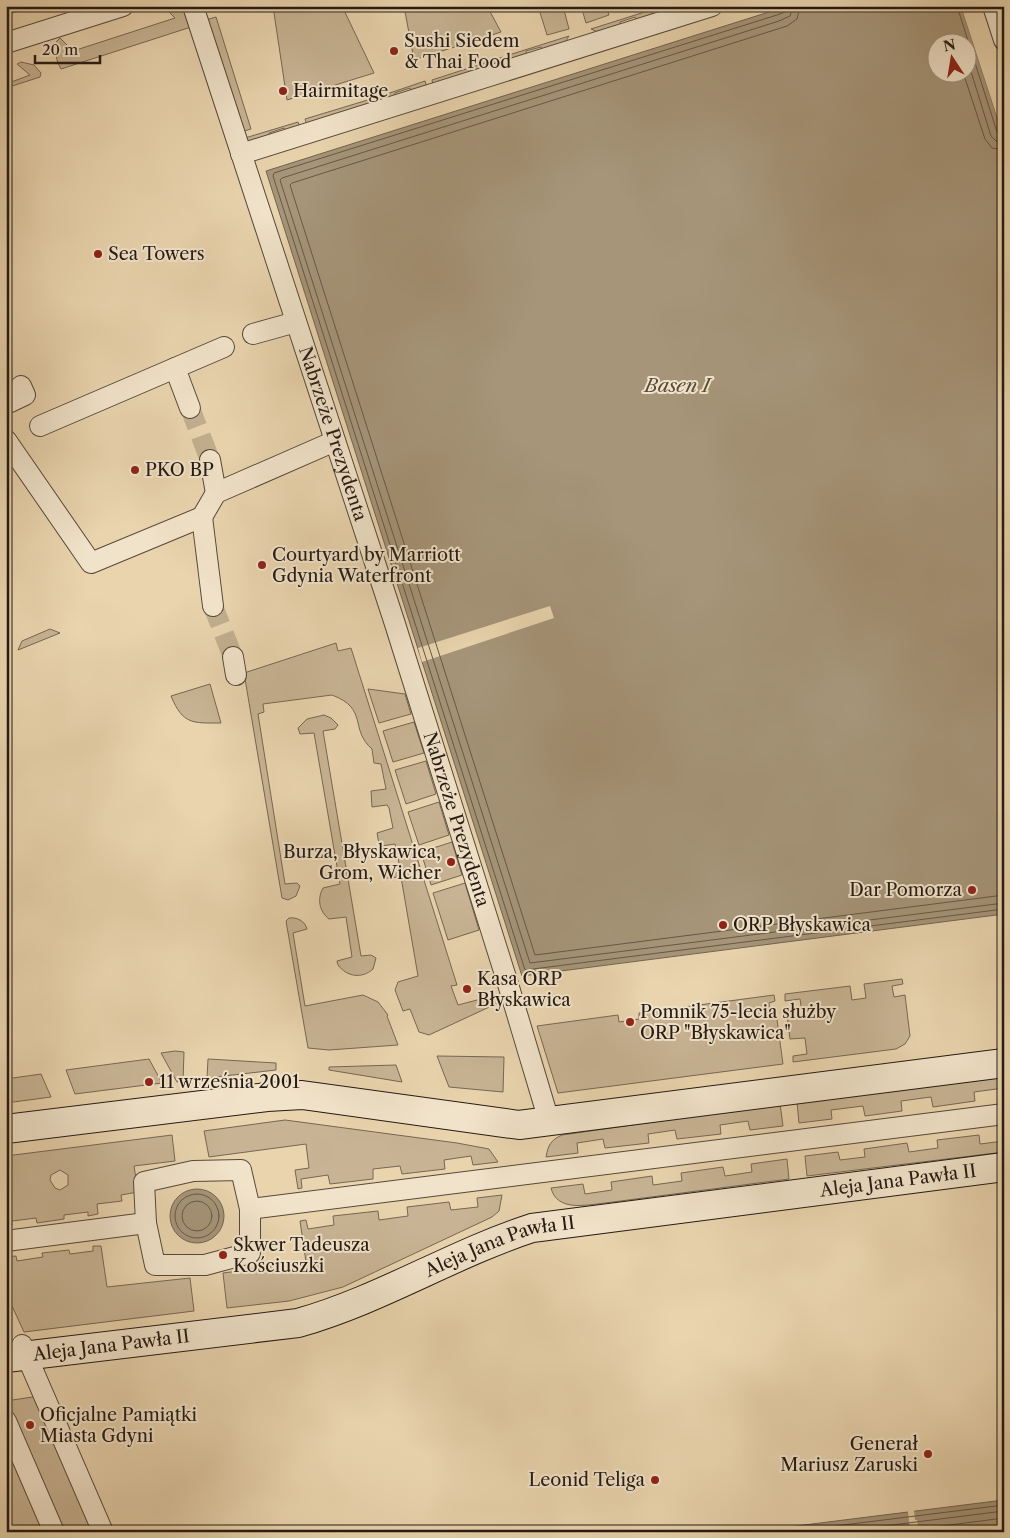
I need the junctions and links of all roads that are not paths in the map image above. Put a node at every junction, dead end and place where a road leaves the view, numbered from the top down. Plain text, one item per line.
1 (123, 6) edge
2 (193, 6) edge
3 (712, 6) edge
4 (992, 6) edge
5 (1004, 40) edge
6 (6, 43) edge
7 (241, 154) junction
8 (296, 322) junction
9 (253, 334) dead end
10 (224, 347) dead end
11 (175, 368) junction
12 (21, 386) dead end
13 (6, 404) edge
14 (190, 408) tunnel mouth
15 (40, 426) dead end
16 (12, 440) edge
17 (335, 441) junction
18 (210, 460) tunnel mouth
19 (216, 493) junction
20 (202, 517) junction
21 (213, 606) tunnel mouth
22 (1004, 1063) edge
23 (1004, 1114) edge
24 (549, 1121) junction
25 (6, 1129) edge
26 (1004, 1167) edge
27 (250, 1209) junction
28 (146, 1223) junction
29 (6, 1241) edge
30 (18, 1352) edge
31 (6, 1421) edge
32 (54, 1532) edge
33 (103, 1532) edge

1 - 6 street
2 - 7 street, Nabrzeże Prezydenta
3 - 7 street
4 - 5 street
7 - 8 street, Nabrzeże Prezydenta
8 - 9 street
8 - 17 street, Nabrzeże Prezydenta
10 - 11 street
11 - 14 street
11 - 15 street
12 - 13 street
16 - 20 street
17 - 19 street
17 - 24 street, Nabrzeże Prezydenta
18 - 19 street
19 - 20 street
20 - 21 street
22 - 24 street
23 - 27 street
24 - 25 street
26 - 30 street, Aleja Jana Pawła II
27 - 28 street
27 - 28 street
28 - 29 street
30 - 33 street
31 - 32 street

